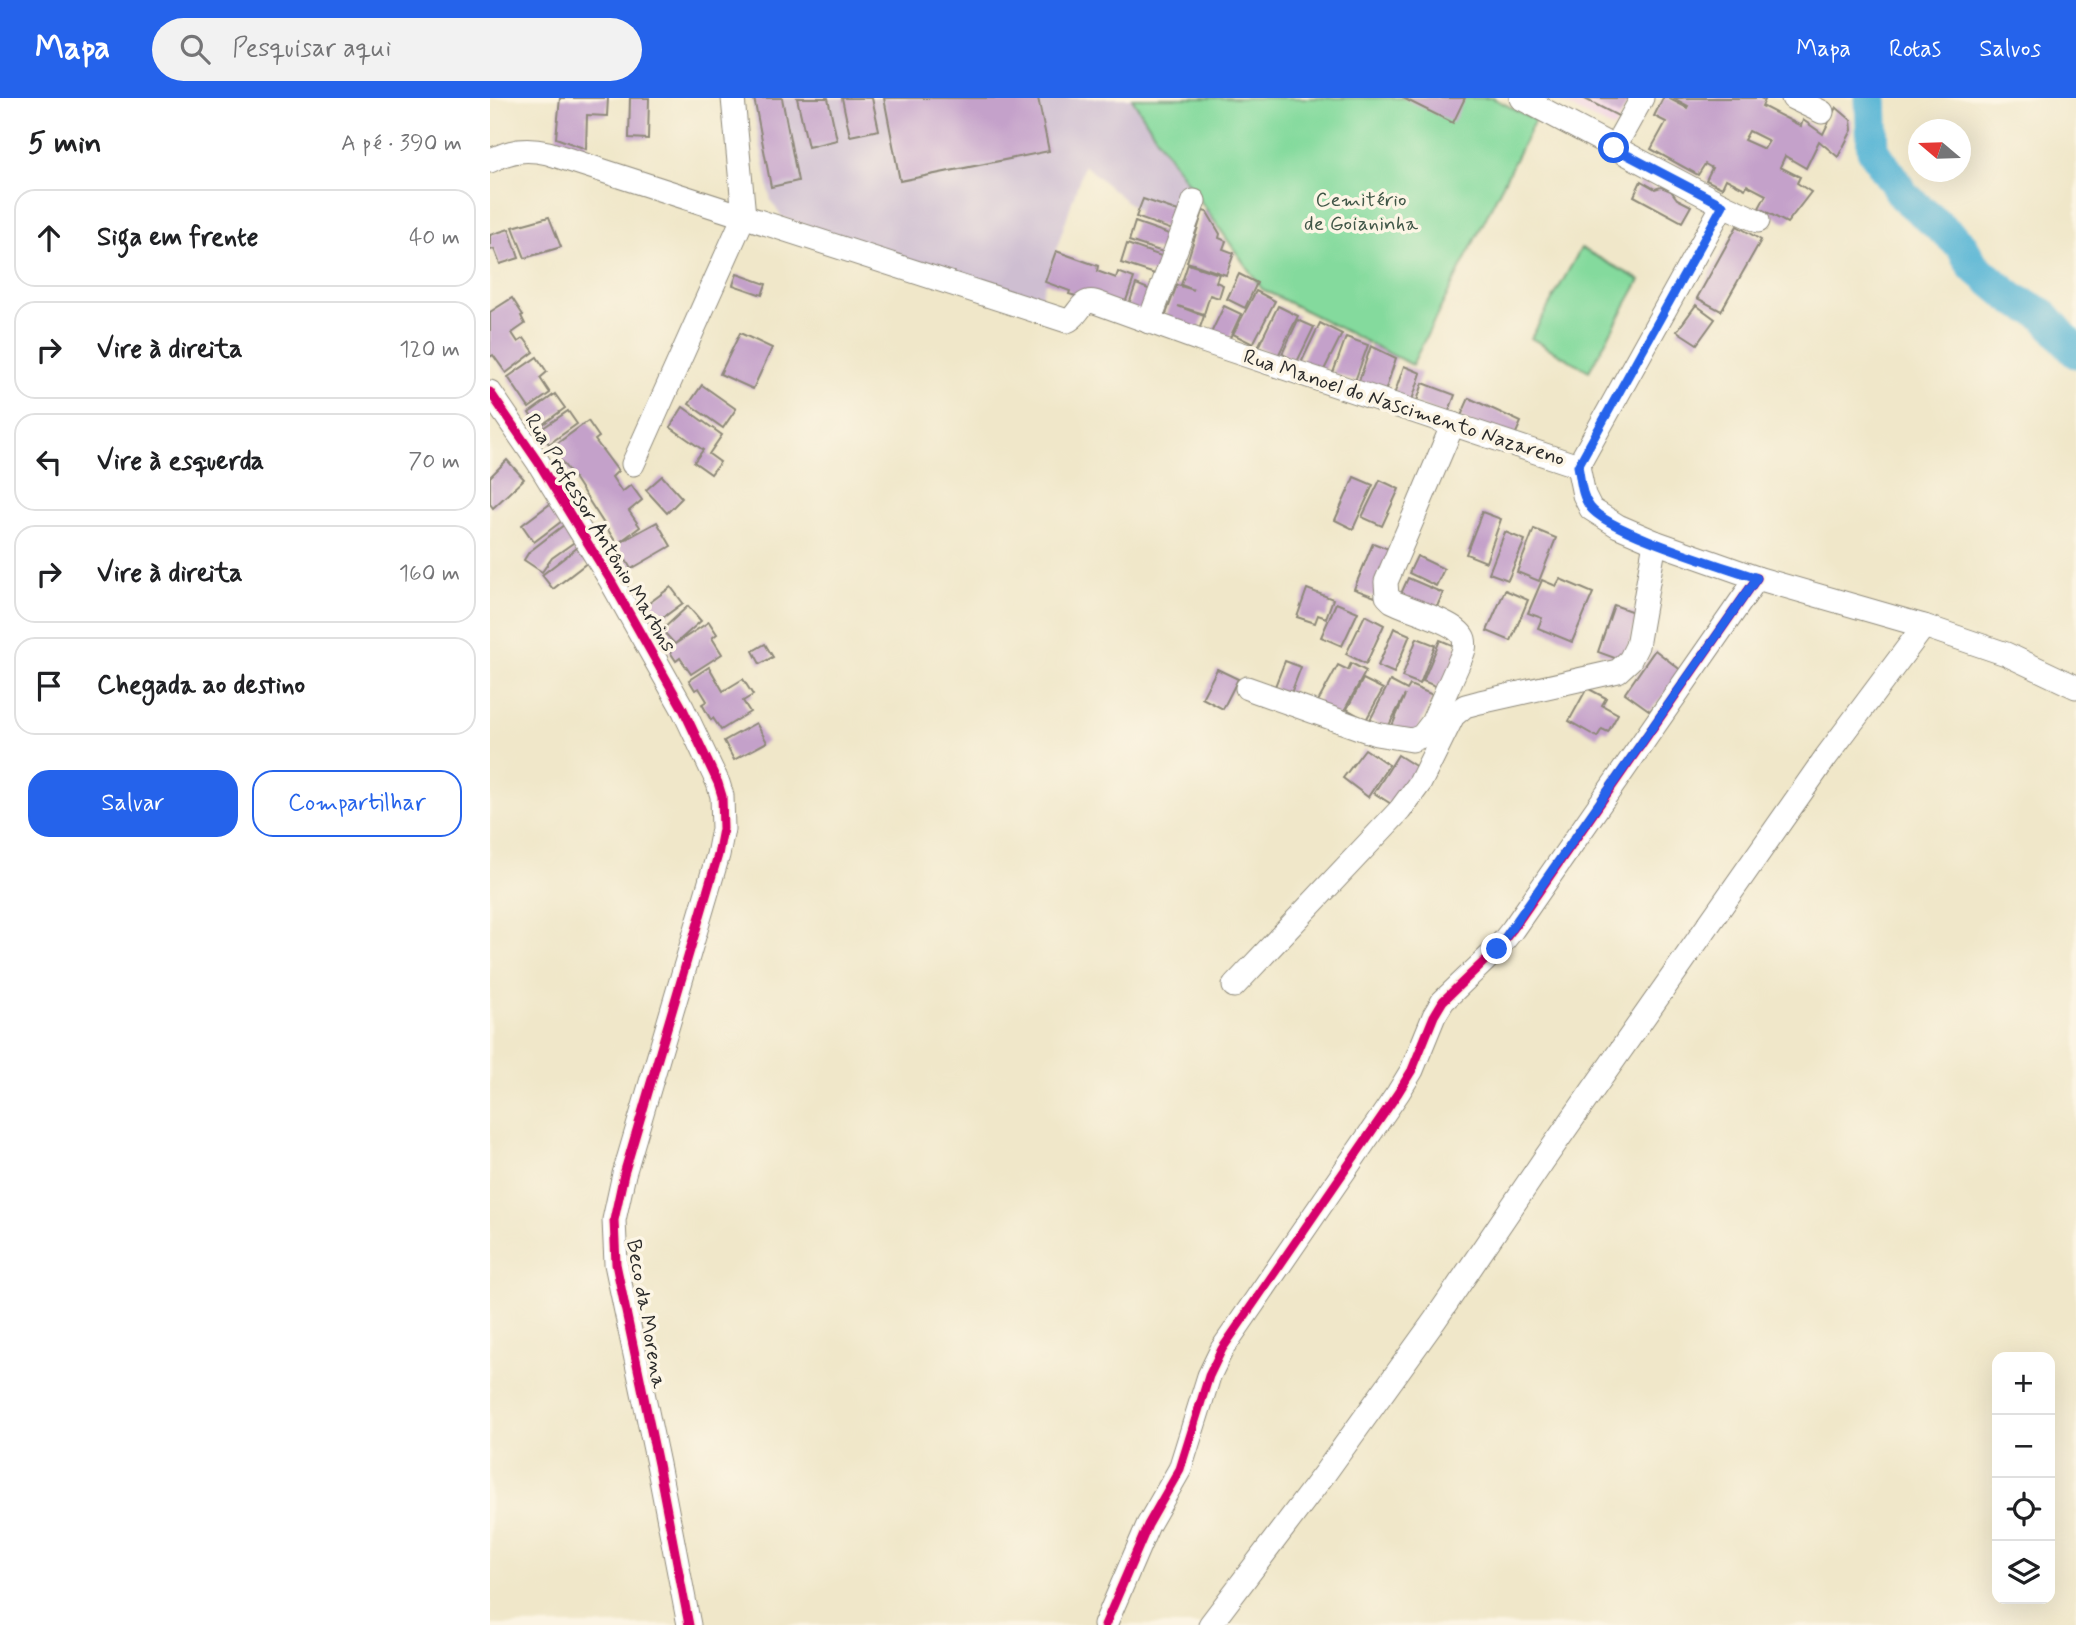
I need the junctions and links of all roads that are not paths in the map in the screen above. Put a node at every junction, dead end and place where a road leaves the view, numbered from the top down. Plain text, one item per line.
1 (733, 98) edge
2 (1521, 98) edge
3 (1642, 98) edge
4 (1793, 98) edge
5 (1822, 112) dead end
6 (1614, 148) junction
7 (490, 161) edge
8 (1194, 201) dead end
9 (1723, 205) junction
10 (744, 216) junction
11 (1758, 221) dead end
12 (1149, 322) junction
13 (490, 392) edge
14 (1453, 424) junction
15 (633, 464) dead end
16 (1578, 466) junction
17 (1655, 542) junction
18 (1757, 578) junction
19 (1924, 626) junction
20 (2076, 687) edge
21 (1247, 688) dead end
22 (684, 973) joint
23 (1234, 986) dead end
24 (689, 1625) edge
25 (1105, 1625) edge
26 (1210, 1625) edge

1 - 10 street
2 - 6 street
3 - 6 street
4 - 5 street
6 - 9 street
7 - 10 street
8 - 12 street
9 - 11 street
9 - 16 street, Rua Manoel do Nascimento Nazareno
10 - 12 street, Rua Manoel do Nascimento Nazareno
10 - 15 street
12 - 14 street, Rua Manoel do Nascimento Nazareno
13 - 22 street, Rua Professor Antônio Martins
14 - 16 street, Rua Manoel do Nascimento Nazareno
14 - 21 street
16 - 17 street
17 - 18 street
17 - 23 street
18 - 19 street
18 - 25 street
19 - 20 street
19 - 26 street
22 - 24 street, Beco da Morena

